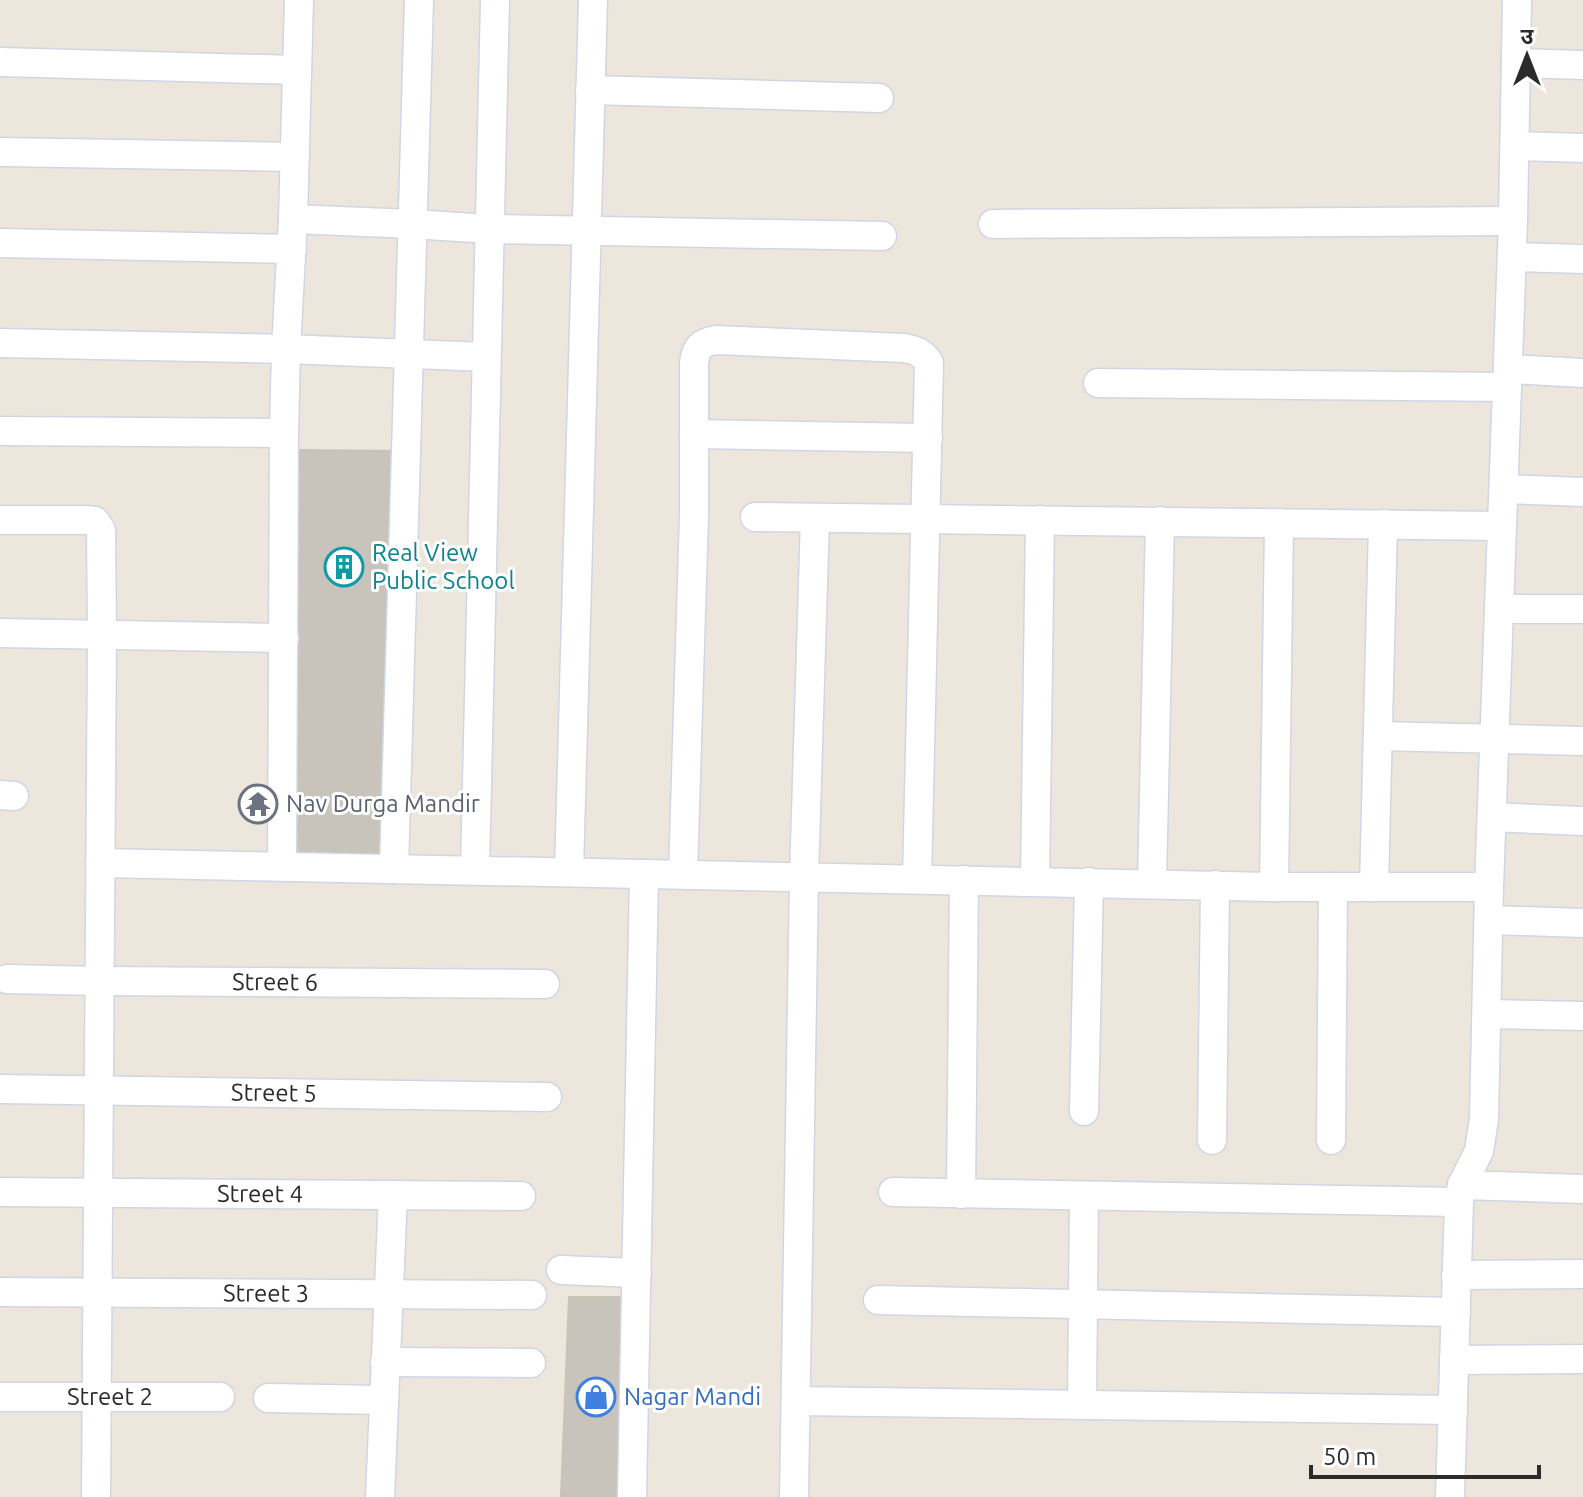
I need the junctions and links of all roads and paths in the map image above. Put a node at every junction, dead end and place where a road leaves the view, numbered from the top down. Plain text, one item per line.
1 (299, 0) edge
2 (419, 0) edge
3 (495, 0) edge
4 (593, 0) edge
5 (1517, 0) edge
6 (0, 62) edge
7 (1516, 63) junction
8 (1583, 65) edge
9 (297, 70) junction
10 (590, 90) junction
11 (879, 98) dead end
12 (1515, 146) junction
13 (1583, 148) edge
14 (0, 152) edge
15 (295, 157) junction
16 (293, 219) junction
17 (1513, 221) junction
18 (412, 224) junction
19 (993, 224) dead end
20 (489, 229) junction
21 (586, 231) junction
22 (882, 236) dead end
23 (0, 243) edge
24 (292, 249) junction
25 (1512, 257) junction
26 (1583, 259) edge
27 (0, 343) edge
28 (286, 349) junction
29 (409, 353) junction
30 (486, 357) junction
31 (1583, 373) edge
32 (1507, 378) junction
33 (1098, 383) dead end
34 (0, 431) edge
35 (284, 433) junction
36 (694, 434) junction
37 (928, 438) junction
38 (1504, 489) junction
39 (1583, 492) edge
40 (755, 517) dead end
41 (815, 518) junction
42 (926, 518) junction
43 (0, 520) edge
44 (1040, 520) junction
45 (1160, 521) junction
46 (1279, 523) junction
47 (1383, 524) junction
48 (1502, 526) junction
49 (1499, 609) junction
50 (1583, 609) edge
51 (0, 633) edge
52 (102, 635) junction
53 (284, 638) junction
54 (1378, 736) junction
55 (1495, 739) junction
56 (1583, 741) edge
57 (1492, 817) junction
58 (1583, 821) edge
59 (100, 863) junction
60 (282, 865) junction
61 (394, 869) junction
62 (475, 870) junction
63 (569, 872) junction
64 (644, 874) junction
65 (683, 874) junction
66 (804, 877) junction
67 (917, 879) junction
68 (964, 880) junction
69 (1035, 881) junction
70 (1089, 882) junction
71 (1152, 884) junction
72 (1215, 885) junction
73 (1274, 887) junction
74 (1333, 887) junction
75 (1374, 887) junction
76 (1489, 887) junction
77 (1489, 920) junction
78 (1583, 923) edge
79 (7, 979) dead end
80 (99, 981) junction
81 (545, 984) dead end
82 (1487, 1014) junction
83 (1583, 1016) edge
84 (0, 1089) edge
85 (98, 1091) junction
86 (547, 1097) dead end
87 (1084, 1111) dead end
88 (1212, 1140) dead end
89 (1331, 1140) dead end
90 (1583, 1189) edge
91 (0, 1192) edge
92 (98, 1192) junction
93 (893, 1192) dead end
94 (1461, 1193) junction
95 (961, 1194) junction
96 (393, 1195) junction
97 (521, 1196) dead end
98 (1084, 1196) junction
99 (561, 1270) dead end
100 (637, 1273) junction
101 (1583, 1274) edge
102 (1456, 1275) junction
103 (0, 1292) edge
104 (97, 1293) junction
105 (390, 1295) junction
106 (532, 1295) dead end
107 (878, 1300) dead end
108 (1083, 1304) junction
109 (1456, 1312) junction
110 (1583, 1359) edge
111 (1454, 1360) junction
112 (385, 1362) junction
113 (531, 1363) dead end
114 (96, 1396) junction
115 (0, 1397) edge
116 (220, 1397) dead end
117 (268, 1398) dead end
118 (384, 1400) junction
119 (797, 1401) junction
120 (1082, 1405) junction
121 (1453, 1410) junction
122 (96, 1497) edge
123 (380, 1497) edge
124 (632, 1497) edge
125 (794, 1497) edge
126 (1450, 1497) edge

1 - 9 street
2 - 18 street
3 - 20 street
4 - 10 street
5 - 7 street
6 - 9 street
7 - 8 street
7 - 12 street
9 - 15 street
10 - 11 street
10 - 21 street
12 - 13 street
12 - 17 street
14 - 15 street
15 - 16 street
16 - 18 street
16 - 24 street
17 - 19 street
17 - 25 street
18 - 20 street
18 - 29 street
20 - 21 street
20 - 30 street
21 - 22 street
21 - 63 street
23 - 24 street
24 - 28 street
25 - 26 street
25 - 32 street
27 - 28 street
28 - 29 street
28 - 35 street
29 - 30 street
29 - 61 street
30 - 62 street
31 - 32 street
32 - 33 street
32 - 38 street
34 - 35 street
35 - 53 street
36 - 37 street
36 - 37 street
36 - 65 street
37 - 42 street
38 - 39 street
38 - 48 street
40 - 41 street
41 - 42 street
41 - 66 street
42 - 44 street
42 - 67 street
43 - 52 street
44 - 45 street
44 - 69 street
45 - 46 street
45 - 71 street
46 - 47 street
46 - 73 street
47 - 48 street
47 - 54 street
48 - 49 street
49 - 50 street
49 - 55 street
51 - 52 street
52 - 53 street
52 - 59 street
53 - 60 street
54 - 55 street
54 - 75 street
55 - 56 street
55 - 57 street
57 - 58 street
57 - 76 street
59 - 60 street
59 - 80 street
60 - 61 street
61 - 62 street
62 - 63 street
63 - 64 street
64 - 65 street
64 - 100 street
65 - 66 street
66 - 67 street
66 - 119 street
67 - 68 street
68 - 69 street
68 - 95 street
69 - 70 street
70 - 71 street
70 - 87 street
71 - 72 street
72 - 73 street
72 - 88 street
73 - 74 street
74 - 75 street
74 - 89 street
75 - 76 street
76 - 77 street
77 - 78 street
77 - 82 street
79 - 80 street, Street 6
80 - 81 street, Street 6
80 - 85 street
82 - 83 street
82 - 94 street
84 - 85 street, Street 5
85 - 86 street, Street 5
85 - 92 street
90 - 94 street
91 - 92 street, Street 4
92 - 96 street, Street 4
92 - 104 street
93 - 95 street
94 - 98 street
94 - 102 street
95 - 98 street
96 - 97 street, Street 4
96 - 105 street
98 - 108 street
99 - 100 street
100 - 124 street
101 - 102 street
102 - 109 street
103 - 104 street, Street 3
104 - 105 street, Street 3
104 - 114 street
105 - 106 street, Street 3
105 - 112 street
107 - 108 street
108 - 109 street
108 - 120 street
109 - 111 street
110 - 111 street
111 - 121 street
112 - 113 street
112 - 118 street
114 - 115 street, Street 2
114 - 116 street, Street 2
114 - 122 street
117 - 118 street
118 - 123 street
119 - 120 street
119 - 125 street
120 - 121 street
121 - 126 street

